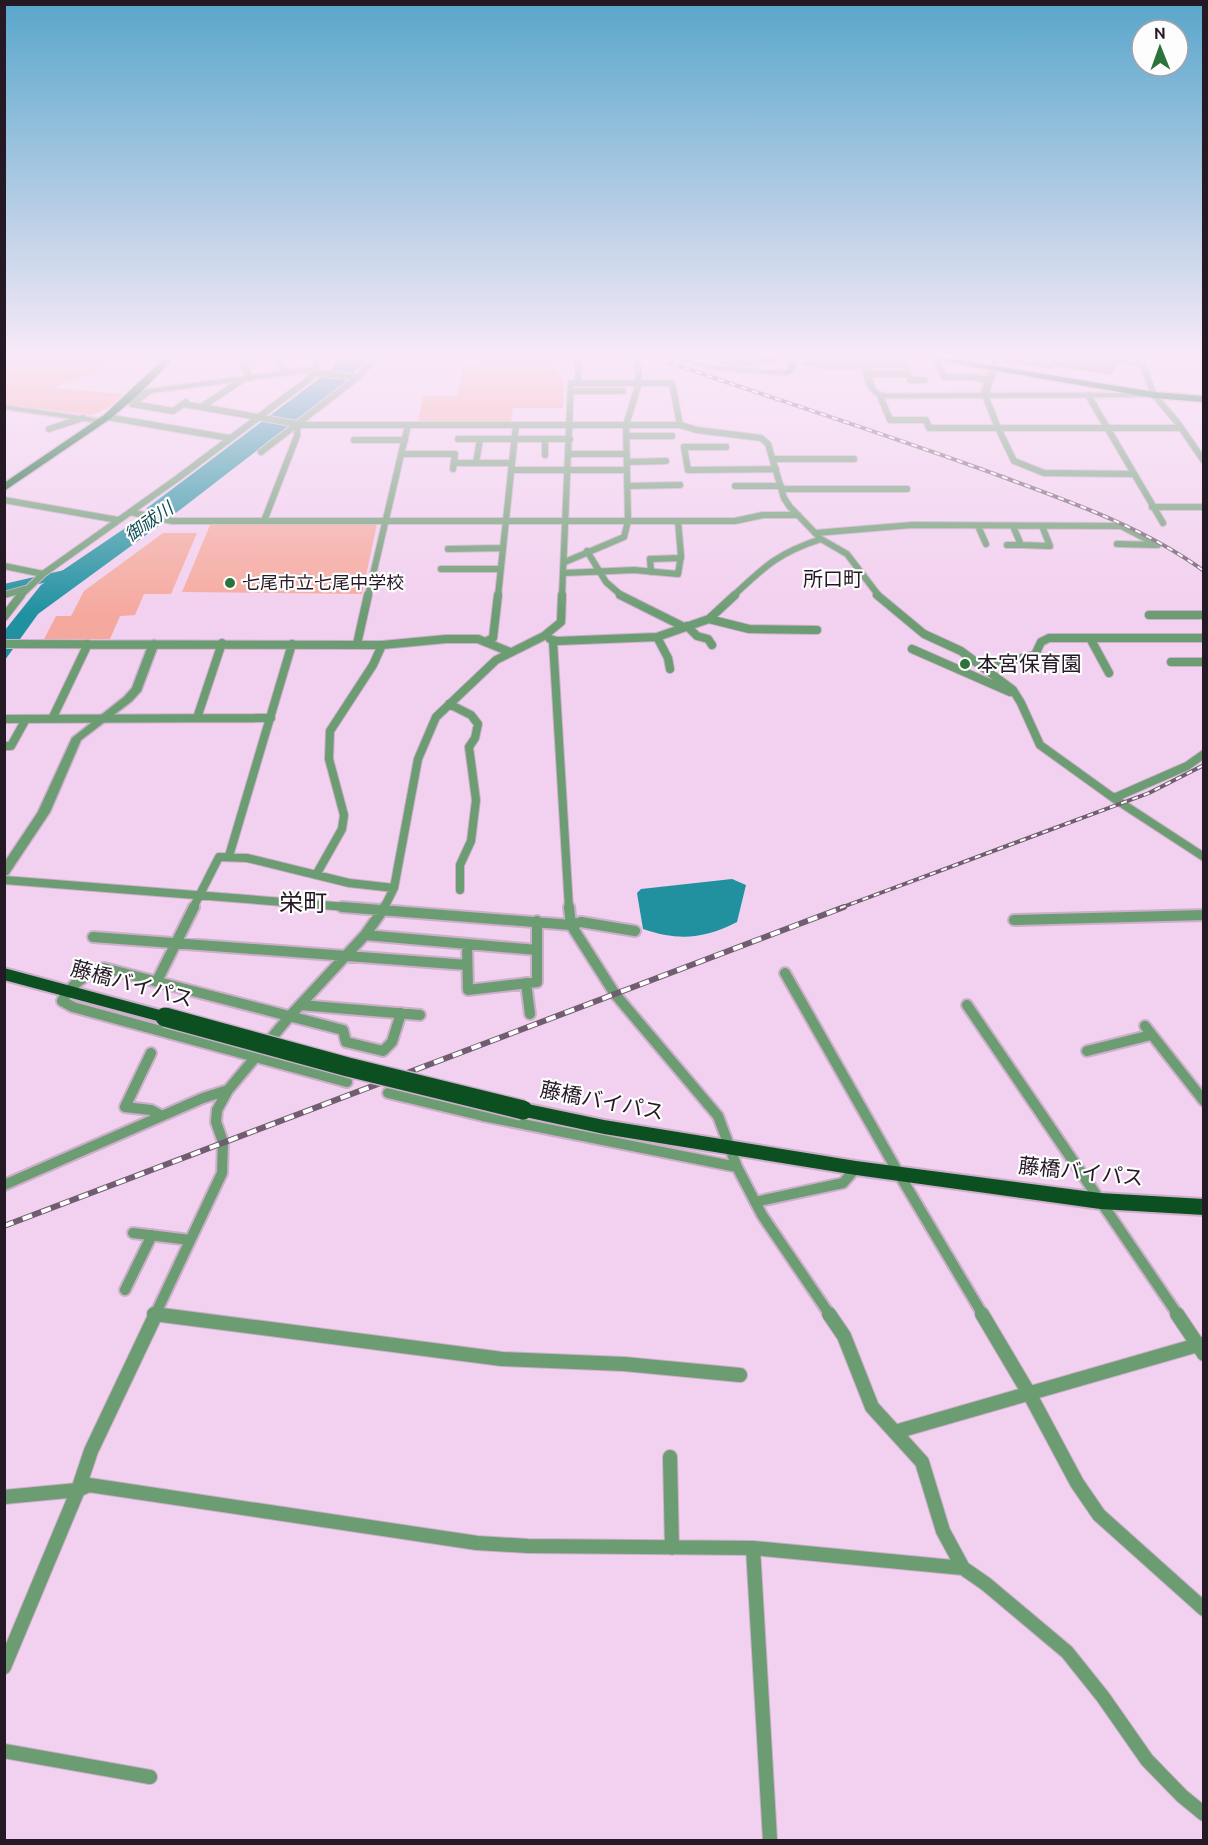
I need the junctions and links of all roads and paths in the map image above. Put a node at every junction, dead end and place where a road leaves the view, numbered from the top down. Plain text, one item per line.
1 (70, 442) edge
2 (224, 442) edge
3 (275, 442) edge
4 (295, 442) edge
5 (405, 442) edge
6 (457, 442) edge
7 (479, 442) edge
8 (514, 442) edge
9 (545, 442) edge
10 (570, 442) edge
11 (627, 442) edge
12 (766, 442) edge
13 (1005, 442) edge
14 (1114, 442) edge
15 (1190, 442) edge
16 (726, 447) dead end
17 (261, 453) dead end
18 (402, 454) junction
19 (455, 454) junction
20 (570, 454) junction
21 (627, 454) junction
22 (545, 455) dead end
23 (773, 459) junction
24 (854, 459) dead end
25 (1203, 459) edge
26 (666, 461) dead end
27 (627, 462) junction
28 (476, 463) junction
29 (511, 466) junction
30 (776, 469) junction
31 (569, 470) junction
32 (627, 470) junction
33 (1133, 474) junction
34 (4, 478) edge
35 (16, 480) junction
36 (680, 485) dead end
37 (627, 486) junction
38 (735, 486) dead end
39 (781, 487) junction
40 (4, 488) edge
41 (907, 489) dead end
42 (4, 500) edge
43 (1152, 507) junction
44 (1203, 507) edge
45 (130, 512) junction
46 (798, 515) junction
47 (118, 520) junction
48 (264, 521) junction
49 (386, 521) junction
50 (505, 521) junction
51 (567, 521) junction
52 (628, 521) junction
53 (678, 521) junction
54 (1163, 523) dead end
55 (978, 526) junction
56 (1013, 526) junction
57 (1042, 526) junction
58 (818, 536) junction
59 (986, 544) dead end
60 (1117, 544) dead end
61 (1007, 545) dead end
62 (1021, 545) junction
63 (502, 548) junction
64 (448, 549) dead end
65 (587, 551) junction
66 (681, 558) junction
67 (565, 562) junction
68 (4, 566) edge
69 (441, 569) dead end
70 (500, 569) junction
71 (651, 572) junction
72 (564, 573) junction
73 (598, 573) junction
74 (42, 575) junction
75 (27, 588) junction
76 (4, 595) edge
77 (1149, 615) dead end
78 (1203, 615) edge
79 (4, 617) edge
80 (709, 619) junction
81 (686, 626) junction
82 (817, 630) dead end
83 (544, 636) junction
84 (657, 637) junction
85 (1090, 638) junction
86 (1203, 638) edge
87 (487, 640) junction
88 (553, 641) junction
89 (154, 643) junction
90 (222, 643) junction
91 (4, 644) edge
92 (88, 644) junction
93 (292, 644) junction
94 (357, 644) junction
95 (382, 645) junction
96 (712, 645) dead end
97 (912, 650) dead end
98 (510, 652) junction
99 (1171, 662) dead end
100 (1203, 662) edge
101 (983, 667) junction
102 (670, 669) dead end
103 (1109, 673) dead end
104 (1018, 695) junction
105 (449, 705) junction
106 (104, 718) junction
107 (196, 718) junction
108 (271, 718) junction
109 (4, 719) edge
110 (26, 719) junction
111 (52, 719) junction
112 (4, 746) edge
113 (1203, 754) edge
114 (1114, 798) junction
115 (229, 856) junction
116 (1203, 856) edge
117 (4, 872) edge
118 (316, 875) junction
119 (4, 880) edge
120 (394, 888) junction
121 (460, 890) dead end
122 (202, 895) junction
123 (384, 909) junction
124 (1203, 915) edge
125 (1014, 920) dead end
126 (537, 921) junction
127 (571, 925) junction
128 (635, 931) dead end
129 (365, 935) junction
130 (93, 937) dead end
131 (178, 944) junction
132 (467, 944) junction
133 (537, 950) junction
134 (347, 956) junction
135 (466, 965) junction
136 (786, 973) dead end
137 (4, 974) edge
138 (157, 981) junction
139 (526, 983) junction
140 (66, 991) junction
141 (300, 1005) junction
142 (967, 1005) dead end
143 (401, 1013) junction
144 (530, 1014) dead end
145 (420, 1015) dead end
146 (289, 1017) junction
147 (1087, 1051) dead end
148 (151, 1053) dead end
149 (255, 1057) junction
150 (347, 1082) dead end
151 (228, 1090) junction
152 (388, 1093) dead end
153 (1202, 1097) edge
154 (162, 1116) junction
155 (730, 1149) junction
156 (737, 1167) junction
157 (856, 1168) junction
158 (899, 1174) junction
159 (4, 1185) edge
160 (1100, 1201) junction
161 (755, 1202) junction
162 (1203, 1207) edge
163 (133, 1233) dead end
164 (152, 1236) junction
165 (190, 1240) junction
166 (125, 1290) dead end
167 (154, 1314) junction
168 (1201, 1348) edge
169 (740, 1375) dead end
170 (1030, 1395) junction
171 (895, 1432) junction
172 (670, 1458) dead end
173 (78, 1490) junction
174 (4, 1497) edge
175 (672, 1548) junction
176 (753, 1548) junction
177 (963, 1568) junction
178 (1203, 1610) edge
179 (4, 1667) edge
180 (4, 1751) edge
181 (150, 1777) dead end
182 (1203, 1814) edge
183 (770, 1840) edge

1 - 35 main road
2 - 45 street
3 - 17 street
4 - 48 street
5 - 18 street
6 - 19 street
7 - 28 street
8 - 29 street
9 - 22 street
10 - 20 street
11 - 21 street
12 - 23 street
13 - 33 street
14 - 33 street
15 - 25 street
16 - 30 street
18 - 19 street
18 - 49 street
19 - 28 street
20 - 21 street
20 - 31 street
21 - 27 street
23 - 24 street
23 - 30 street
26 - 27 street
27 - 32 street
28 - 29 street
29 - 31 street
29 - 50 street
30 - 39 street
31 - 32 street
31 - 51 street
32 - 37 street
33 - 43 street
34 - 35 street
35 - 40 main road
36 - 37 street
37 - 52 street
38 - 39 street
39 - 41 street
39 - 46 street
42 - 47 street
43 - 44 street
43 - 54 street
45 - 47 street
45 - 48 street
46 - 53 street
46 - 58 street
47 - 74 street
48 - 49 street
49 - 50 street
49 - 94 street
50 - 51 street
50 - 63 street
51 - 52 street
51 - 67 street
52 - 53 street
52 - 65 street
53 - 66 street
55 - 56 street
55 - 58 street
55 - 59 street
56 - 57 street
56 - 62 street
57 - 60 street
57 - 62 street
58 - 80 street
58 - 101 street
61 - 62 street
63 - 64 street
63 - 70 street
65 - 67 street
65 - 73 street
66 - 71 street
66 - 71 street
67 - 72 street
68 - 74 street
69 - 70 street
70 - 87 street
71 - 73 street
72 - 73 street
72 - 83 street
73 - 81 street
74 - 75 street
75 - 76 street
75 - 79 street
77 - 78 street
80 - 81 street
80 - 82 street
81 - 84 street
81 - 96 street
83 - 88 street
83 - 98 street
84 - 88 street
84 - 102 street
85 - 86 street
85 - 101 street
85 - 103 street
87 - 95 street
87 - 98 street
88 - 127 street
89 - 90 street
89 - 92 street
89 - 106 street
90 - 93 street
90 - 107 street
91 - 92 street
92 - 111 street
93 - 94 street
93 - 108 street
94 - 95 street
95 - 118 street
97 - 104 street
98 - 105 street
99 - 100 street
101 - 104 street
104 - 114 street
105 - 120 street
105 - 121 street
106 - 107 street
106 - 111 street
106 - 117 street
107 - 108 street
108 - 115 street
109 - 110 street
110 - 111 street
110 - 112 street
113 - 114 street
114 - 116 street
115 - 118 street
115 - 122 street
118 - 120 street
119 - 122 street
120 - 123 street
122 - 123 street
122 - 131 street
123 - 126 street
123 - 129 street
124 - 125 street
126 - 127 street
126 - 133 street
127 - 128 street
127 - 155 street
129 - 132 street
129 - 134 street
130 - 131 street
131 - 134 street
131 - 138 street
132 - 133 street
132 - 135 street
133 - 139 street
134 - 135 street
134 - 141 street
135 - 139 street
136 - 158 street
137 - 140 highway, 藤橋バイパス
138 - 140 street
138 - 146 street
139 - 144 street
140 - 149 street
140 - 155 highway, 藤橋バイパス, bridge
141 - 143 street
141 - 146 street
142 - 160 street
143 - 145 street
143 - 146 street
146 - 149 street
147 - 153 street
148 - 154 street
149 - 150 street
149 - 151 street
151 - 154 street
151 - 165 street
152 - 156 street
154 - 159 street
155 - 156 street
155 - 157 highway, 藤橋バイパス
156 - 161 street
157 - 158 highway, 藤橋バイパス
157 - 161 street
158 - 160 highway, 藤橋バイパス
158 - 170 street
160 - 162 highway, 藤橋バイパス
160 - 168 street
161 - 171 street
163 - 164 street
164 - 165 street
164 - 166 street
165 - 167 street
167 - 169 street
167 - 173 street
168 - 170 street
170 - 171 street
170 - 178 street
171 - 177 street
172 - 175 street
173 - 174 street
173 - 175 street
173 - 179 street
175 - 176 street
176 - 177 street
176 - 183 street
177 - 182 street
180 - 181 street

